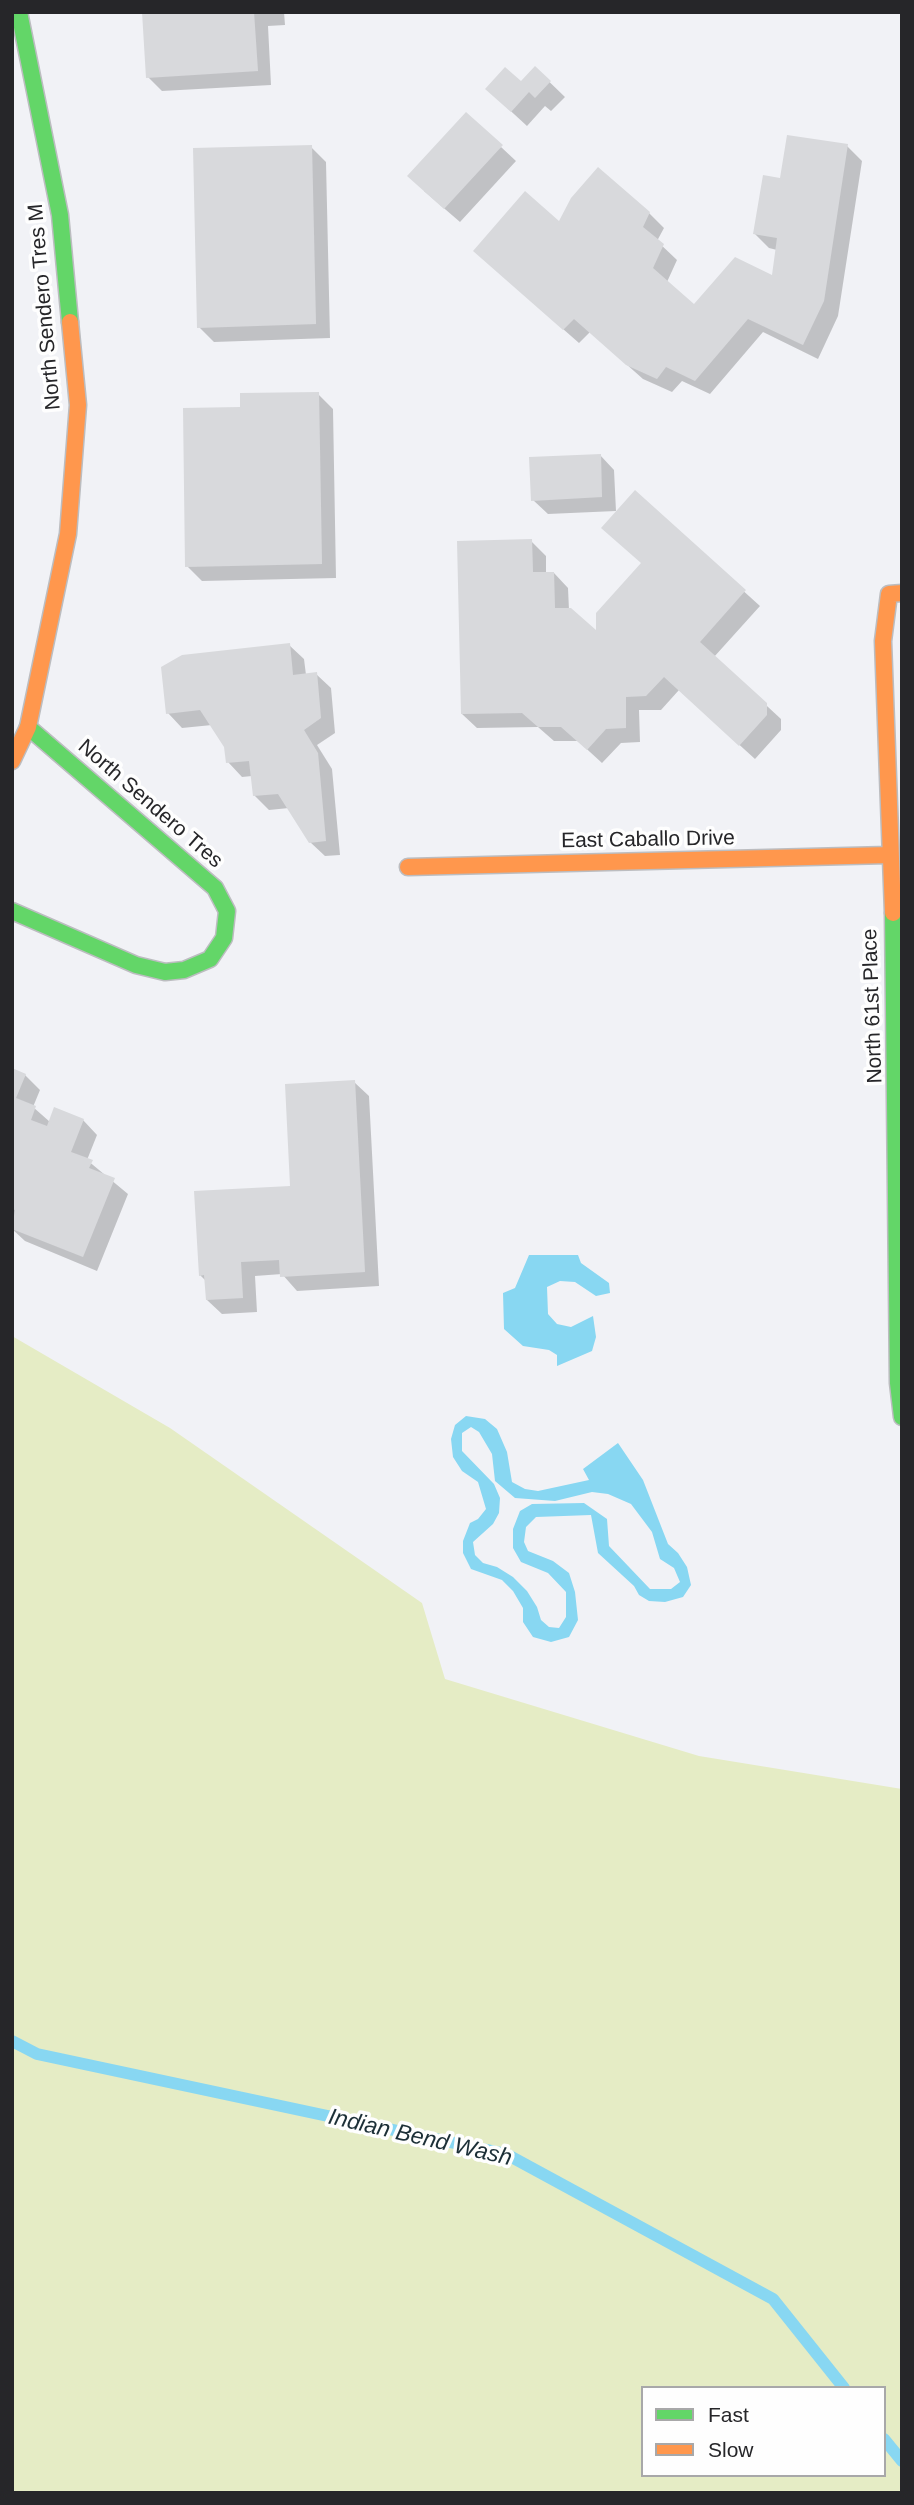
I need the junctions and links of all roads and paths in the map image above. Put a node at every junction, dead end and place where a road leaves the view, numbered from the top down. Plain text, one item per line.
1 (19, 12) edge
2 (896, 593) edge
3 (28, 727) junction
4 (12, 761) edge
5 (888, 855) junction
6 (408, 867) dead end
7 (12, 911) edge
8 (902, 1417) edge

1 - 3 street, North Sendero Tres M
2 - 5 street, North 61st Place
3 - 4 street, North Sendero Tres M
3 - 7 street, North Sendero Tres
5 - 6 street, East Caballo Drive
5 - 8 street, North 61st Place

